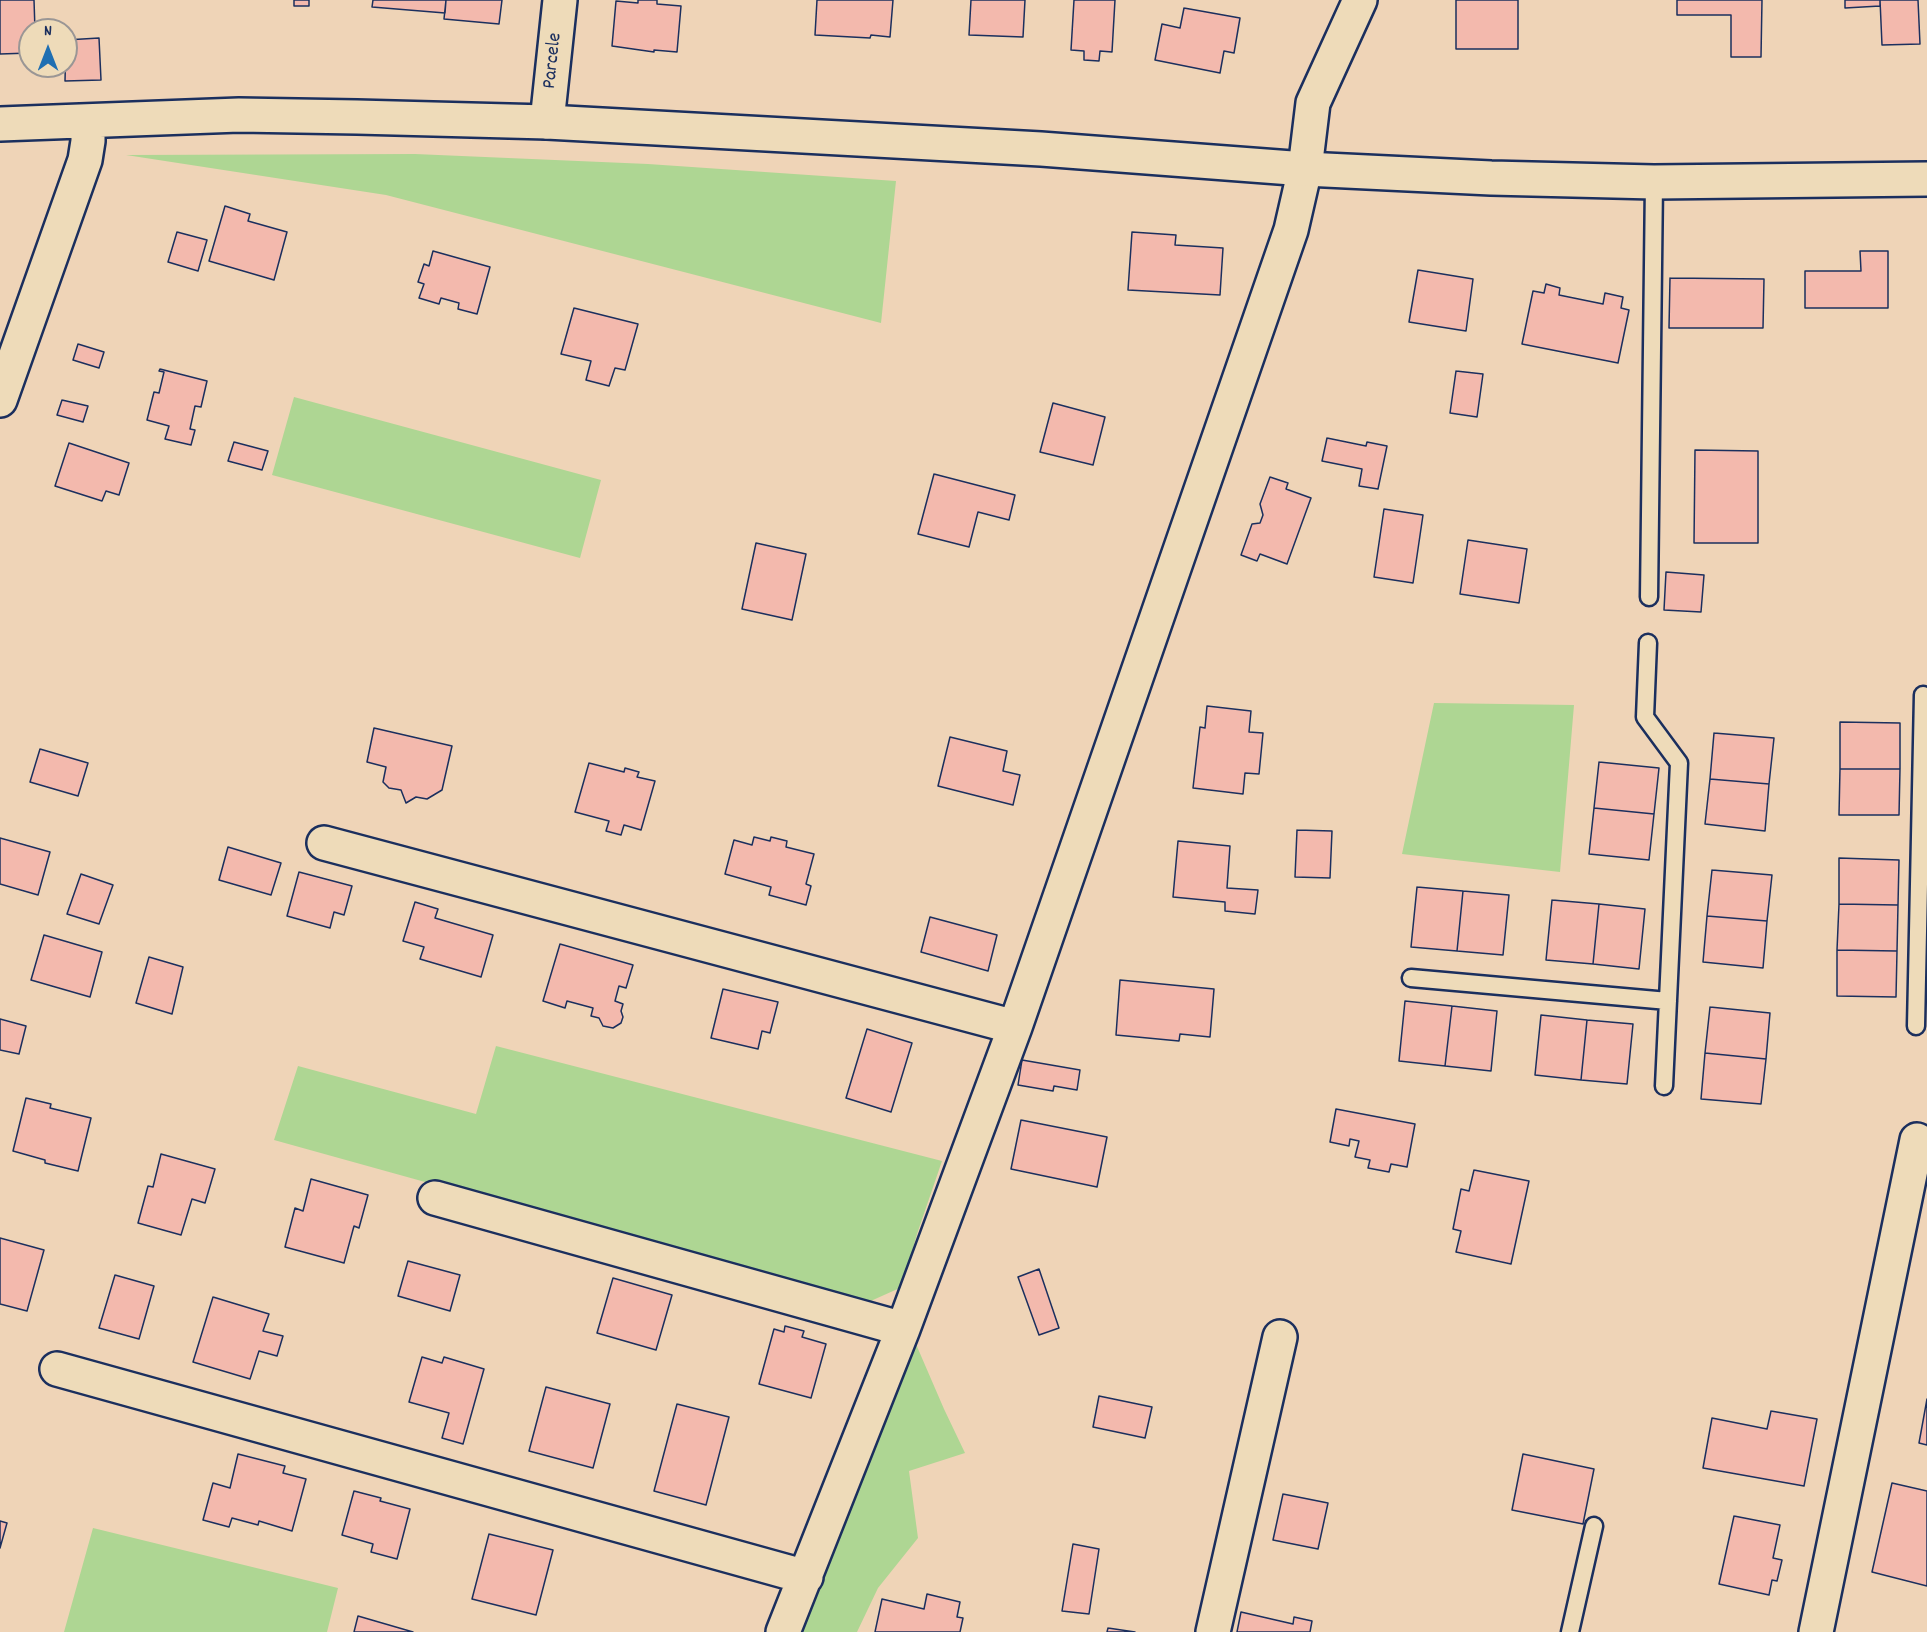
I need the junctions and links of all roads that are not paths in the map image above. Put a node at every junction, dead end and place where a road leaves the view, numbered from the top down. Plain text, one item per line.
1 (560, 0) edge
2 (1360, 0) edge
3 (88, 121) junction
4 (547, 122) junction
5 (0, 124) edge
6 (1305, 169) junction
7 (1927, 179) edge
8 (1654, 182) junction
9 (0, 400) edge
10 (1649, 597) dead end
11 (1648, 643) dead end
12 (1923, 695) dead end
13 (324, 843) dead end
14 (1411, 978) dead end
15 (1668, 1001) junction
16 (1916, 1026) dead end
17 (1015, 1027) junction
18 (1664, 1086) dead end
19 (1917, 1140) dead end
20 (435, 1198) dead end
21 (903, 1329) junction
22 (1280, 1337) dead end
23 (57, 1369) dead end
24 (1594, 1526) dead end
25 (806, 1577) junction
26 (783, 1632) edge
27 (1214, 1632) edge
28 (1570, 1632) edge
29 (1816, 1632) edge

1 - 4 street, Parcele
2 - 6 street
3 - 4 street
3 - 5 street
3 - 9 street
4 - 6 street
6 - 8 street
6 - 17 street
7 - 8 street
8 - 10 lane
11 - 15 lane
12 - 16 lane
13 - 17 street
14 - 15 lane
15 - 18 lane
17 - 21 street
19 - 29 street
20 - 21 street
21 - 25 street
22 - 27 street
23 - 25 street
24 - 28 lane
25 - 26 street

